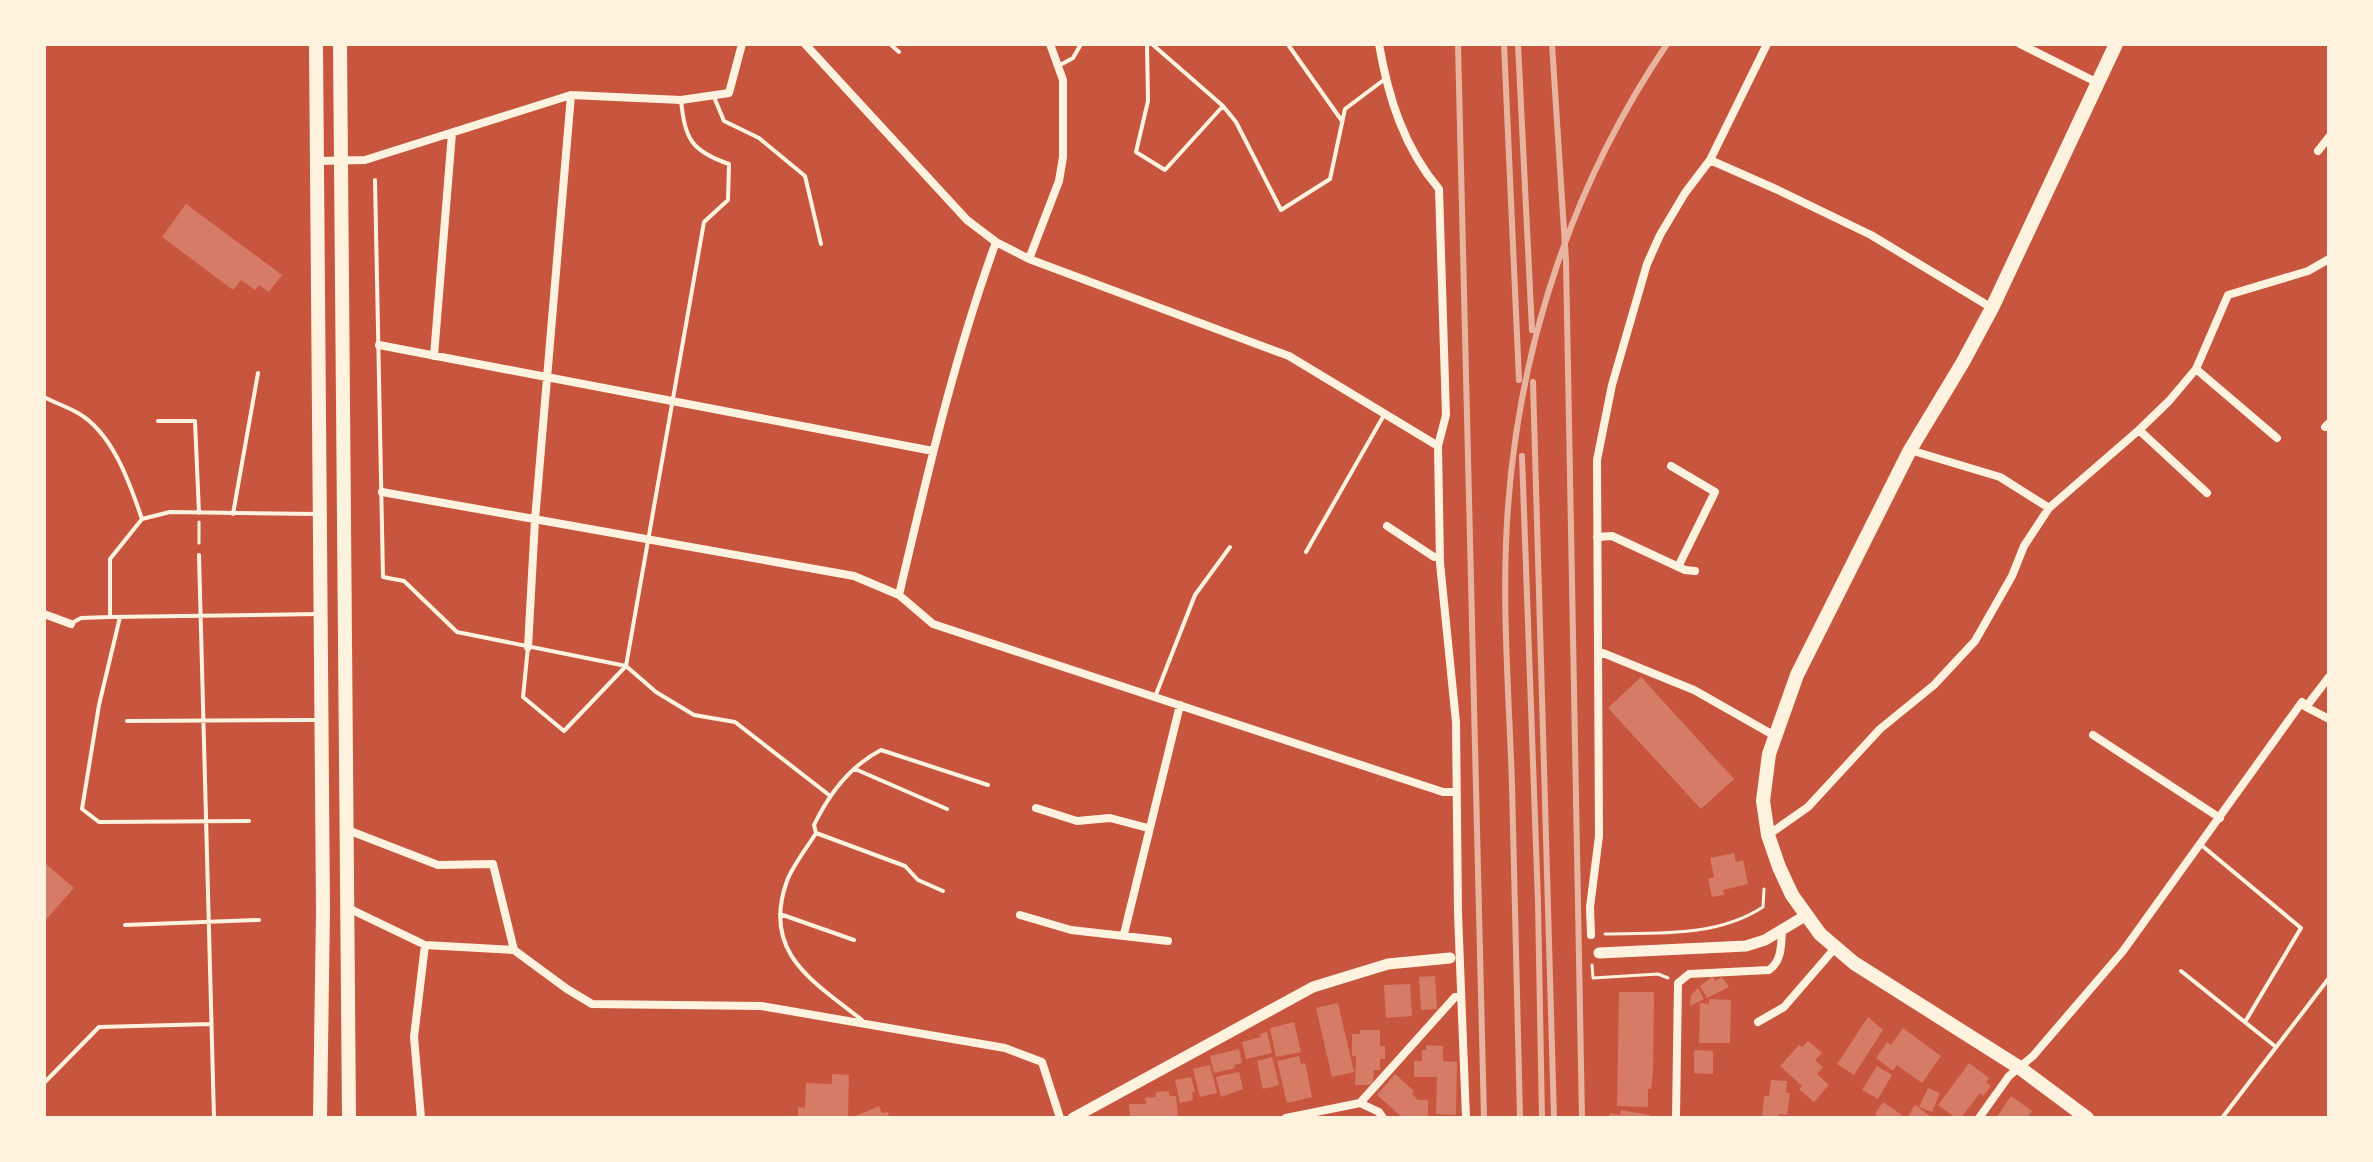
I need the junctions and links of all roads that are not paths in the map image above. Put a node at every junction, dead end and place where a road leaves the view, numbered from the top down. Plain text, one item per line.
1 (316, 44) edge
2 (340, 44) edge
3 (742, 44) edge
4 (805, 44) edge
5 (890, 44) edge
6 (1050, 44) edge
7 (1081, 44) edge
8 (1150, 44) edge
9 (1291, 44) edge
10 (1379, 44) edge
11 (1767, 44) edge
12 (2020, 44) edge
13 (2116, 44) edge
14 (899, 52) dead end
15 (1057, 66) junction
16 (1385, 79) junction
17 (2096, 82) junction
18 (571, 95) junction
19 (713, 95) junction
20 (681, 100) junction
21 (1223, 106) junction
22 (1344, 123) junction
23 (452, 133) junction
24 (2329, 137) edge
25 (2318, 151) dead end
26 (1710, 160) junction
27 (317, 161) junction
28 (341, 161) junction
29 (375, 180) dead end
30 (996, 242) junction
31 (821, 244) dead end
32 (1029, 259) junction
33 (2329, 259) edge
34 (1992, 308) junction
35 (379, 345) junction
36 (434, 356) junction
37 (2196, 369) junction
38 (258, 373) dead end
39 (547, 377) junction
40 (44, 397) edge
41 (674, 402) junction
42 (1385, 414) junction
43 (158, 421) dead end
44 (2139, 430) junction
45 (2277, 438) dead end
46 (1438, 446) junction
47 (1910, 450) junction
48 (933, 451) junction
49 (1671, 466) dead end
50 (382, 492) junction
51 (2207, 493) dead end
52 (2049, 508) junction
53 (199, 513) junction
54 (233, 514) junction
55 (320, 514) junction
56 (142, 519) junction
57 (535, 520) junction
58 (1387, 526) dead end
59 (1597, 537) junction
60 (649, 541) junction
61 (1230, 547) dead end
62 (1306, 552) dead end
63 (199, 555) road end
64 (1440, 557) junction
65 (1678, 567) junction
66 (1695, 571) dead end
67 (899, 595) junction
68 (44, 614) edge
69 (320, 614) junction
70 (201, 616) junction
71 (110, 617) junction
72 (120, 617) junction
73 (71, 624) joint
74 (528, 647) junction
75 (1598, 651) junction
76 (626, 666) junction
77 (2329, 677) edge
78 (1155, 697) junction
79 (1180, 705) junction
80 (2306, 707) junction
81 (2329, 719) edge
82 (321, 720) junction
83 (127, 721) dead end
84 (203, 722) junction
85 (2093, 735) dead end
86 (1775, 736) junction
87 (855, 769) junction
88 (988, 785) dead end
89 (1456, 792) junction
90 (829, 795) junction
91 (1036, 808) dead end
92 (947, 809) dead end
93 (2220, 818) junction
94 (249, 821) dead end
95 (205, 822) junction
96 (1148, 828) junction
97 (345, 829) junction
98 (816, 833) junction
99 (1768, 835) junction
100 (2200, 844) junction
101 (943, 891) dead end
102 (346, 907) junction
103 (780, 914) junction
104 (1020, 915) dead end
105 (1805, 916) junction
106 (259, 920) dead end
107 (208, 922) junction
108 (125, 925) dead end
109 (1782, 931) junction
110 (1124, 934) junction
111 (1591, 935) dead end
112 (854, 940) dead end
113 (1168, 941) dead end
114 (425, 945) junction
115 (1835, 948) junction
116 (514, 950) junction
117 (1599, 953) dead end
118 (1450, 958) dead end
119 (2181, 971) dead end
120 (2329, 978) edge
121 (1461, 997) junction
122 (863, 1022) junction
123 (1758, 1022) dead end
124 (2245, 1022) junction
125 (211, 1024) junction
126 (2276, 1047) junction
127 (2020, 1068) junction
128 (44, 1083) edge
129 (1360, 1103) junction
130 (214, 1118) edge
131 (320, 1118) edge
132 (349, 1118) edge
133 (421, 1118) edge
134 (1060, 1118) edge
135 (1073, 1118) edge
136 (1286, 1118) edge
137 (1383, 1118) edge
138 (1466, 1118) edge
139 (1676, 1118) edge
140 (1979, 1118) edge
141 (2087, 1118) edge
142 (2222, 1118) edge

1 - 27 highway
2 - 28 highway
3 - 19 street
4 - 30 street
5 - 14 lane
6 - 15 street
7 - 15 lane
8 - 21 lane
8 - 21 lane
9 - 22 lane
10 - 16 street
11 - 26 street
12 - 17 street
13 - 17 highway
15 - 32 street
16 - 22 lane
16 - 46 street
17 - 34 highway
18 - 20 street
18 - 23 street
18 - 39 street
19 - 20 street
19 - 31 lane
20 - 41 lane
21 - 22 lane
23 - 28 street
23 - 36 street
24 - 25 street
26 - 34 street
26 - 59 street
27 - 28 street
27 - 55 highway
28 - 97 highway
29 - 35 lane
30 - 32 street
30 - 48 street
32 - 42 street
33 - 37 street
34 - 47 highway
35 - 36 street
35 - 50 lane
36 - 39 street
37 - 44 street
37 - 45 street
38 - 54 lane
39 - 41 street
39 - 57 street
40 - 56 lane
41 - 48 street
41 - 60 lane
42 - 46 street
42 - 62 lane
43 - 53 lane
44 - 51 street
44 - 52 street
46 - 64 street
47 - 52 street
47 - 86 highway
48 - 67 street
49 - 65 street
50 - 57 street
50 - 74 lane
52 - 99 street
53 - 54 lane
53 - 56 lane
54 - 55 lane
55 - 69 highway
56 - 71 lane
57 - 60 street
57 - 74 street
58 - 64 street
59 - 65 street
59 - 75 street
60 - 67 street
60 - 76 lane
61 - 78 lane
63 - 70 lane
64 - 89 street
65 - 66 street
67 - 78 street
68 - 73 street
69 - 70 lane
69 - 82 highway
70 - 72 lane
70 - 84 lane
71 - 72 lane
71 - 73 lane
72 - 95 lane
74 - 76 lane
74 - 76 lane
75 - 86 street
75 - 111 street
76 - 90 lane
77 - 80 street
78 - 79 street
79 - 89 street
79 - 96 street
80 - 81 street
80 - 93 street
82 - 84 lane
82 - 131 highway
83 - 84 lane
84 - 95 lane
85 - 93 street
86 - 99 highway
87 - 88 lane
87 - 90 lane
87 - 92 lane
89 - 121 street
90 - 98 lane
91 - 96 street
93 - 100 street
94 - 95 lane
95 - 107 lane
96 - 110 street
97 - 102 highway
97 - 116 street
98 - 101 lane
98 - 103 lane
99 - 105 highway
100 - 124 lane
100 - 127 street
102 - 114 street
102 - 132 highway
103 - 112 lane
103 - 122 lane
104 - 110 street
105 - 109 street
105 - 115 highway
106 - 107 lane
107 - 108 lane
107 - 125 lane
109 - 117 street
109 - 139 street
110 - 113 street
114 - 116 street
114 - 133 street
115 - 123 street
115 - 127 highway
116 - 122 street
118 - 135 street
119 - 124 lane
120 - 126 lane
121 - 129 street
121 - 138 street
122 - 134 street
124 - 126 lane
125 - 128 lane
125 - 130 lane
126 - 142 lane
127 - 140 street
127 - 141 highway
129 - 136 street
129 - 137 street

